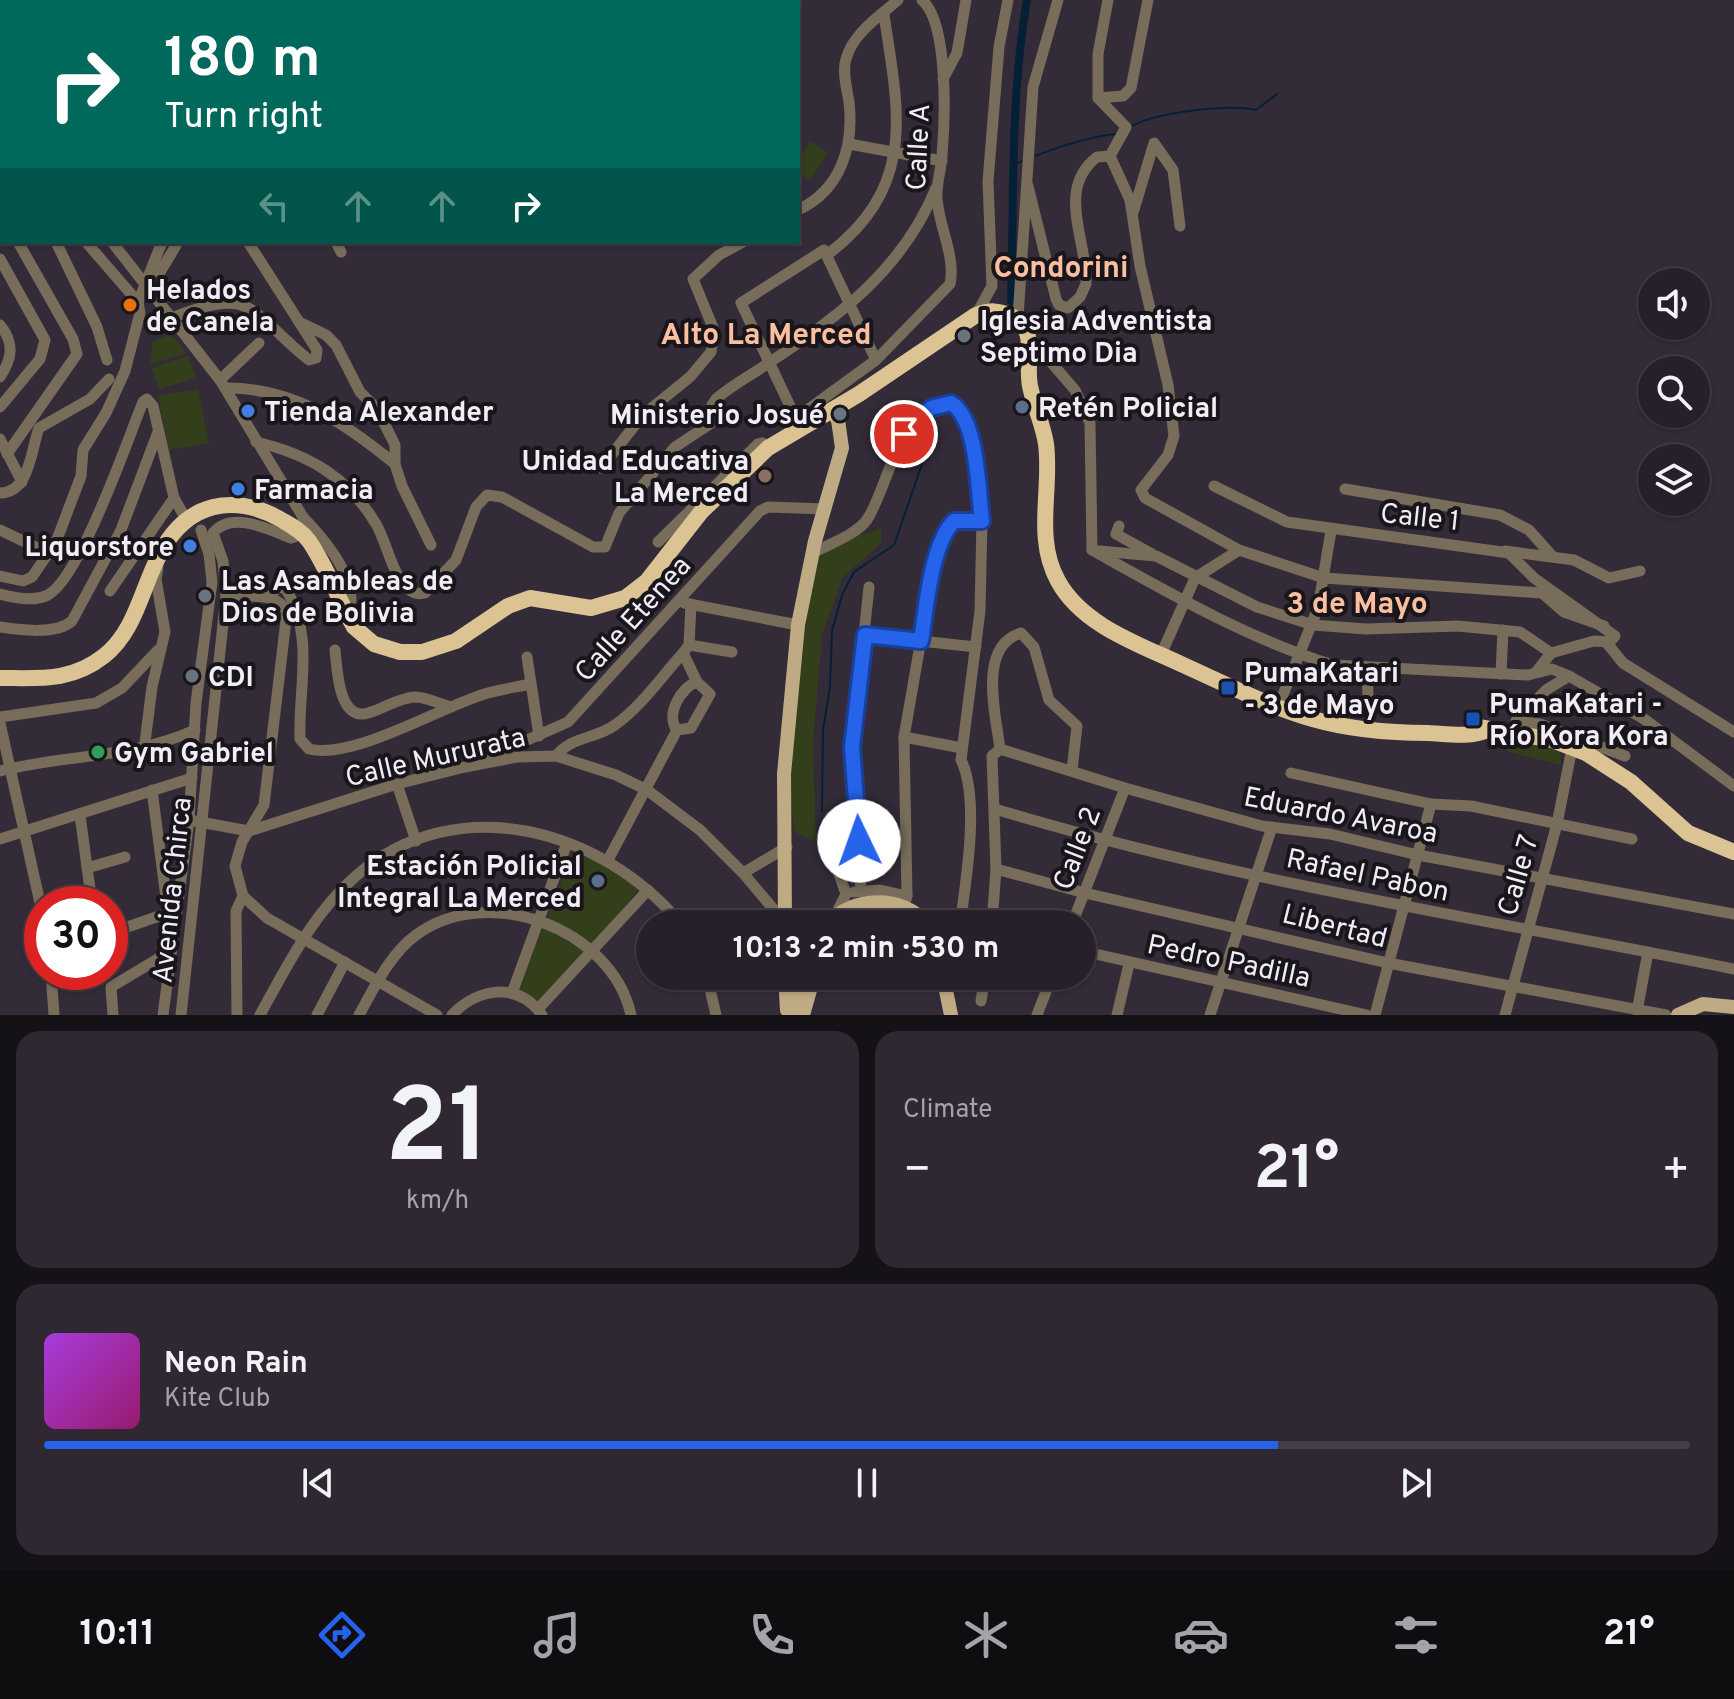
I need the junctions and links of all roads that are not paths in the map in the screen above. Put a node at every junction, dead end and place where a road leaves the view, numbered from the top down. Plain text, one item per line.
1 (898, 0) edge
2 (922, 0) edge
3 (966, 0) edge
4 (1008, 0) edge
5 (1058, 0) edge
6 (1108, 0) edge
7 (1148, 0) edge
8 (884, 15) junction
9 (943, 80) junction
10 (1098, 98) junction
11 (849, 144) junction
12 (896, 154) junction
13 (1110, 156) junction
14 (942, 161) junction
15 (1028, 186) junction
16 (936, 188) junction
17 (800, 209) edge
18 (1133, 214) junction
19 (1180, 226) dead end
20 (19, 244) edge
21 (57, 244) edge
22 (88, 244) edge
23 (114, 244) edge
24 (249, 244) edge
25 (740, 244) edge
26 (162, 247) edge
27 (827, 255) junction
28 (0, 259) edge
29 (147, 283) junction
30 (138, 302) junction
31 (851, 303) junction
32 (976, 315) junction
33 (1010, 315) junction
34 (174, 317) junction
35 (299, 322) junction
36 (0, 325) edge
37 (1030, 338) junction
38 (259, 343) dead end
39 (107, 360) dead end
40 (876, 360) junction
41 (768, 364) junction
42 (0, 377) edge
43 (109, 379) dead end
44 (223, 384) junction
45 (0, 407) edge
46 (832, 411) junction
47 (798, 424) junction
48 (158, 432) junction
49 (0, 439) edge
50 (256, 442) junction
51 (768, 448) junction
52 (7, 454) junction
53 (395, 464) junction
54 (601, 468) dead end
55 (22, 482) junction
56 (1214, 486) dead end
57 (1345, 489) dead end
58 (0, 493) edge
59 (174, 498) junction
60 (826, 509) junction
61 (186, 519) junction
62 (982, 521) junction
63 (303, 525) junction
64 (1119, 526) dead end
65 (0, 530) edge
66 (201, 530) dead end
67 (1331, 531) junction
68 (658, 542) dead end
69 (431, 545) dead end
70 (1092, 550) junction
71 (1239, 550) junction
72 (1505, 551) junction
73 (220, 553) junction
74 (813, 553) junction
75 (50, 554) junction
76 (1156, 556) junction
77 (1553, 557) junction
78 (155, 563) junction
79 (211, 565) junction
80 (1640, 571) dead end
81 (0, 576) edge
82 (1195, 578) junction
83 (1324, 578) junction
84 (869, 587) dead end
85 (110, 591) dead end
86 (0, 594) edge
87 (226, 596) junction
88 (270, 598) junction
89 (1184, 601) junction
90 (685, 604) junction
91 (798, 625) junction
92 (1313, 625) junction
93 (1604, 626) junction
94 (0, 627) edge
95 (1503, 630) junction
96 (865, 635) junction
97 (921, 641) junction
98 (1606, 642) junction
99 (161, 646) junction
100 (976, 647) junction
101 (686, 649) junction
102 (335, 650) dead end
103 (1163, 651) junction
104 (732, 652) dead end
105 (1551, 653) junction
106 (1302, 656) junction
107 (527, 657) dead end
108 (1367, 669) junction
109 (1537, 671) junction
110 (1501, 674) junction
111 (1569, 676) junction
112 (0, 678) edge
113 (697, 682) junction
114 (531, 684) junction
115 (1279, 706) junction
116 (451, 707) junction
117 (0, 720) edge
118 (1369, 727) junction
119 (1511, 727) junction
120 (195, 730) junction
121 (677, 730) junction
122 (1734, 732) edge
123 (539, 736) junction
124 (904, 737) junction
125 (962, 748) junction
126 (1572, 748) junction
127 (144, 750) junction
128 (1001, 752) junction
129 (556, 756) junction
130 (1625, 756) dead end
131 (465, 767) junction
132 (6, 770) edge
133 (1072, 770) junction
134 (1291, 773) dead end
135 (192, 778) junction
136 (397, 784) junction
137 (1734, 786) edge
138 (1125, 788) junction
139 (152, 790) junction
140 (647, 790) junction
141 (1431, 804) junction
142 (995, 809) junction
143 (80, 815) junction
144 (189, 820) junction
145 (1557, 824) junction
146 (203, 825) junction
147 (1272, 827) junction
148 (249, 831) junction
149 (824, 831) dead end
150 (26, 833) junction
151 (0, 839) edge
152 (1632, 839) dead end
153 (416, 841) junction
154 (1104, 842) junction
155 (567, 843) junction
156 (787, 847) junction
157 (1734, 852) edge
158 (1418, 855) junction
159 (125, 857) dead end
160 (608, 860) junction
161 (87, 868) junction
162 (996, 869) junction
163 (743, 873) junction
164 (1258, 874) junction
165 (1540, 877) junction
166 (37, 886) edge
167 (90, 886) edge
168 (648, 890) junction
169 (861, 892) junction
170 (1085, 893) junction
171 (846, 894) junction
172 (243, 896) junction
173 (1403, 908) junction
174 (667, 910) edge
175 (774, 910) edge
176 (785, 910) edge
177 (839, 910) edge
178 (905, 910) edge
179 (906, 910) edge
180 (961, 910) edge
181 (993, 910) edge
182 (1078, 910) edge
183 (1734, 914) edge
184 (540, 921) junction
185 (128, 927) edge
186 (1242, 927) junction
187 (1525, 931) junction
188 (304, 937) junction
189 (171, 951) junction
190 (591, 952) junction
191 (1648, 952) junction
192 (1096, 955) edge
193 (345, 962) junction
194 (1388, 963) junction
195 (1129, 964) junction
196 (1734, 969) edge
197 (1222, 980) junction
198 (378, 982) junction
199 (1512, 988) junction
200 (52, 990) edge
201 (710, 990) edge
202 (786, 990) edge
203 (798, 990) edge
204 (808, 990) edge
205 (937, 990) edge
206 (946, 990) edge
207 (983, 990) edge
208 (1047, 990) edge
209 (512, 993) junction
210 (981, 1001) dead end
211 (1734, 1007) edge
212 (1637, 1011) junction
213 (540, 1012) edge
214 (798, 1014) edge
215 (54, 1015) edge
216 (113, 1015) edge
217 (163, 1015) edge
218 (181, 1015) edge
219 (237, 1015) edge
220 (260, 1015) edge
221 (317, 1015) edge
222 (359, 1015) edge
223 (437, 1015) edge
224 (452, 1015) edge
225 (631, 1015) edge
226 (716, 1015) edge
227 (941, 1015) edge
228 (951, 1015) edge
229 (1037, 1015) edge
230 (1117, 1015) edge
231 (1210, 1015) edge
232 (1367, 1015) edge
233 (1375, 1015) edge
234 (1505, 1015) edge
235 (1666, 1015) edge
236 (1678, 1015) edge

1 - 8 street
2 - 9 street, Calle A
3 - 9 street
4 - 32 street
5 - 15 street
6 - 10 street
7 - 10 street
8 - 11 street
8 - 12 street
9 - 14 street, Calle A
10 - 13 street
11 - 12 street
11 - 17 street
12 - 14 street
12 - 27 street
13 - 15 street
13 - 18 street
14 - 16 street, Calle A
15 - 33 street
16 - 31 street
16 - 40 street, Calle A
18 - 19 street
18 - 71 street
20 - 52 street
21 - 39 street
22 - 30 street
23 - 29 street
24 - 35 street
25 - 54 street
26 - 29 street
27 - 31 street
27 - 41 street
28 - 45 street
29 - 30 street
29 - 34 street
30 - 75 street
31 - 40 street
31 - 41 street
32 - 33 highway
32 - 46 highway
33 - 37 highway
34 - 35 street
34 - 44 street
35 - 53 street
36 - 42 street
37 - 70 street
37 - 103 highway
38 - 44 street
40 - 47 street, Calle A
41 - 47 street
41 - 50 street
43 - 55 street
44 - 50 street
44 - 53 street
46 - 47 highway
46 - 60 main road
47 - 51 highway
48 - 59 street
48 - 86 street
48 - 94 street
49 - 52 street
50 - 63 street
51 - 63 highway
51 - 68 street
52 - 55 street
53 - 69 street
55 - 58 street
56 - 67 street, Calle 1
57 - 77 street
59 - 61 street
59 - 85 street
60 - 74 main road
60 - 90 street, Calle Etenea
61 - 63 highway
61 - 78 highway
62 - 74 street
62 - 97 street
62 - 100 street
63 - 73 street, Avenida Chirca
64 - 76 street
65 - 75 street
66 - 79 street, Avenida Chirca
67 - 72 street, Calle 1
67 - 83 street
70 - 76 street
70 - 89 street
71 - 82 street
71 - 83 street
72 - 77 street, Calle 1
72 - 93 street
73 - 79 street
73 - 87 street, Avenida Chirca
74 - 91 main road
75 - 81 street
76 - 82 street
77 - 80 street, Calle 1
78 - 99 street
78 - 112 highway
79 - 120 street, Avenida Chirca
82 - 89 street
82 - 92 street
83 - 92 street
83 - 93 street
84 - 96 street
87 - 88 street
87 - 146 street, Avenida Chirca
88 - 116 street
88 - 148 street
89 - 103 street
89 - 106 street
90 - 91 street
90 - 101 street
90 - 123 street, Calle Etenea
91 - 156 main road
92 - 95 street
92 - 106 street
93 - 98 street
95 - 105 street
95 - 110 street
96 - 97 street
96 - 169 street
97 - 100 street
97 - 124 street
98 - 105 street
98 - 122 street
99 - 117 street
99 - 127 street
100 - 125 street
101 - 104 street
101 - 113 street
101 - 129 street
102 - 116 street
103 - 115 highway
105 - 109 street
106 - 108 street
106 - 115 street
107 - 114 street
108 - 110 street
108 - 118 street
109 - 110 street
109 - 111 street
111 - 119 street
111 - 137 street
113 - 121 street
113 - 121 street
114 - 116 street
114 - 123 street
115 - 118 highway
117 - 132 street
118 - 119 highway
119 - 126 highway
119 - 130 street
120 - 127 street
120 - 135 street, Avenida Chirca
121 - 140 street
123 - 131 street, Calle Etenea
124 - 125 street
124 - 179 street
125 - 180 street
126 - 145 street, Calle 7
126 - 157 highway
127 - 132 street
128 - 133 street, Eduardo Avaroa
128 - 133 street
128 - 142 street
129 - 131 street, Calle Mururata
129 - 140 street, Calle Mururata
131 - 136 street, Calle Mururata
132 - 150 street
133 - 138 street, Eduardo Avaroa
134 - 141 street
135 - 139 street
135 - 144 street, Avenida Chirca
136 - 148 street, Calle Mururata
136 - 153 street
138 - 147 street, Eduardo Avaroa
138 - 154 street, Calle 2
139 - 143 street
139 - 185 street
140 - 160 street
140 - 163 street, Calle Mururata
141 - 145 street
141 - 158 street
142 - 154 street, Rafael Pabon
142 - 162 street
143 - 150 street
143 - 161 street
144 - 146 street, Calle Mururata
144 - 189 street, Avenida Chirca
145 - 152 street
145 - 165 street, Calle 7
146 - 148 street, Calle Mururata
146 - 218 street, Avenida Chirca
147 - 158 street, Eduardo Avaroa
147 - 164 street
148 - 172 street
149 - 171 street
150 - 151 street
150 - 166 street
153 - 155 street
153 - 188 street
154 - 164 street, Rafael Pabon
154 - 170 street, Calle 2
155 - 160 street
155 - 184 street
156 - 163 street
156 - 176 main road
158 - 165 street, Eduardo Avaroa
158 - 173 street
159 - 161 street
160 - 168 street
161 - 167 street
162 - 170 street, Libertad
162 - 181 street
163 - 175 street, Calle Mururata
164 - 173 street, Rafael Pabon
164 - 186 street
165 - 183 street, Eduardo Avaroa
165 - 187 street, Calle 7
168 - 174 street
168 - 190 street
169 - 171 street
169 - 178 street
170 - 182 street, Calle 2
170 - 186 street, Libertad
171 - 177 street
172 - 188 street
172 - 219 street
173 - 187 street, Rafael Pabon
173 - 194 street
184 - 190 street
184 - 198 street
184 - 209 street
186 - 194 street, Libertad
186 - 197 street
187 - 191 street, Rafael Pabon
187 - 199 street, Calle 7
188 - 193 street
188 - 220 street
189 - 216 street
189 - 217 street, Avenida Chirca
190 - 213 street
190 - 225 street
191 - 196 street, Rafael Pabon
191 - 212 street
192 - 195 street, Pedro Padilla
193 - 198 street
193 - 221 street
194 - 199 street, Libertad
194 - 233 street
195 - 197 street, Pedro Padilla
195 - 230 street
197 - 231 street
197 - 232 street, Pedro Padilla
198 - 222 street
198 - 223 street
199 - 212 street, Libertad
199 - 234 street, Calle 7
200 - 215 street
201 - 226 street
202 - 214 main road
203 - 214 main road
204 - 214 main road
205 - 227 main road
206 - 228 main road
207 - 210 street
208 - 229 street
209 - 213 street
209 - 224 street
211 - 236 main road
212 - 235 street, Libertad

